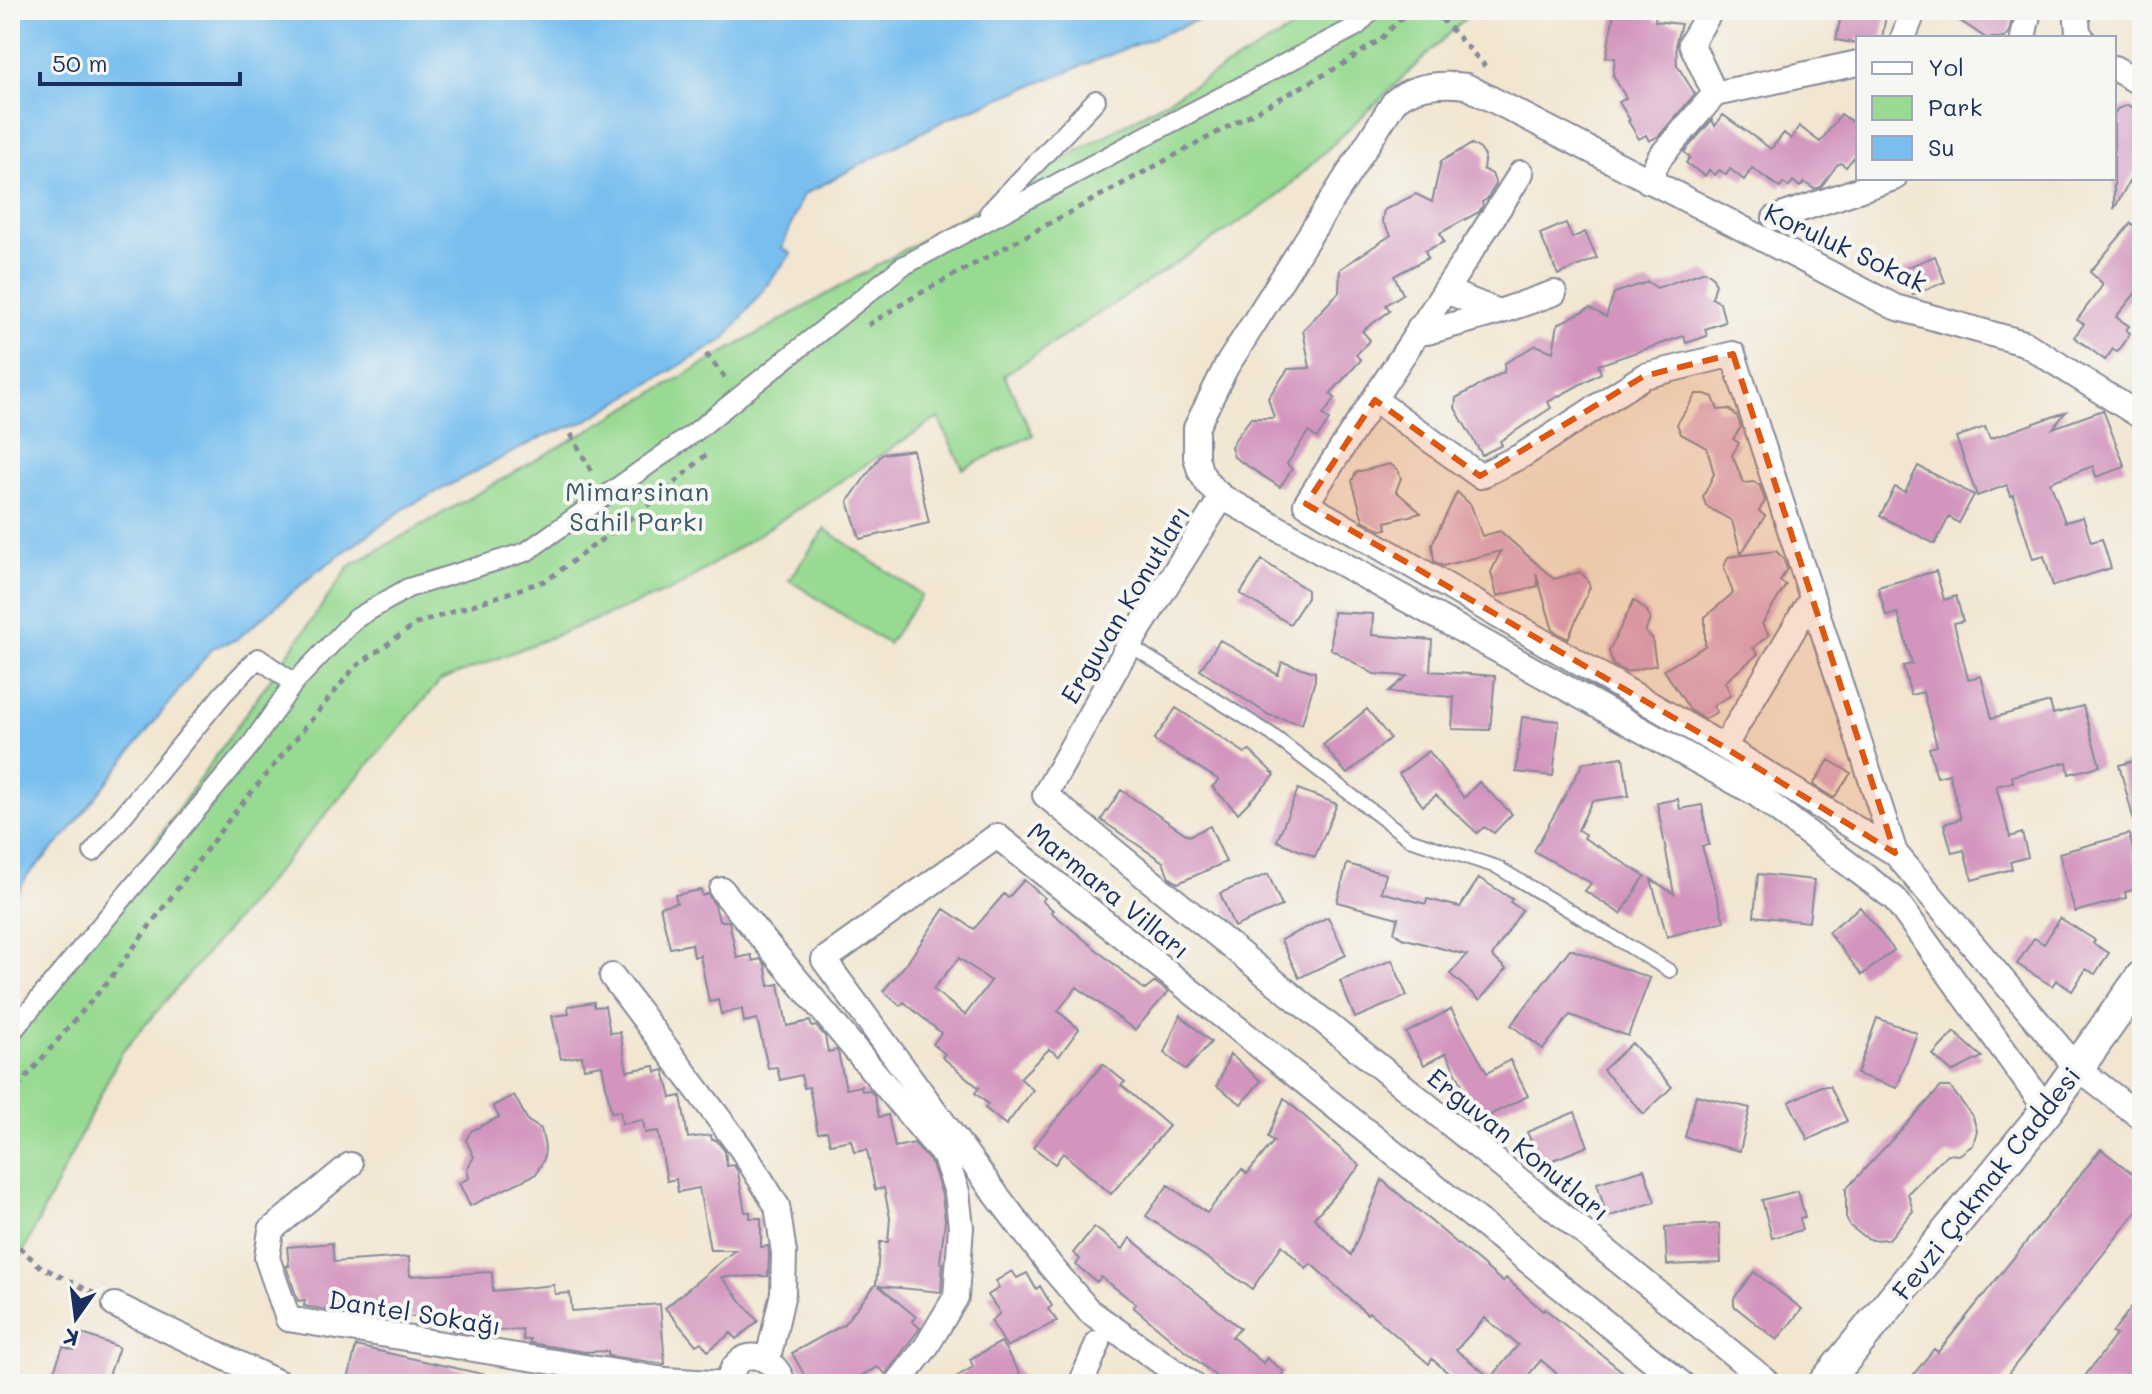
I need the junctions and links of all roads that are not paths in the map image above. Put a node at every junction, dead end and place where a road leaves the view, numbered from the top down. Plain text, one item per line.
1 (1372, 10) edge
2 (1711, 10) edge
3 (1914, 10) edge
4 (2029, 10) edge
5 (1904, 36) edge
6 (2023, 36) edge
7 (1856, 63) edge
8 (2116, 69) edge
9 (1788, 78) junction
10 (1856, 79) edge
11 (2142, 84) edge
12 (1715, 94) junction
13 (1096, 100) dead end
14 (1521, 173) dead end
15 (1888, 180) edge
16 (1648, 181) junction
17 (1775, 218) dead end
18 (976, 227) junction
19 (1446, 291) junction
20 (1554, 293) dead end
21 (1499, 312) junction
22 (1419, 328) junction
23 (1375, 400) junction
24 (2142, 417) edge
25 (1222, 497) junction
26 (1812, 598) junction
27 (1129, 645) junction
28 (294, 683) junction
29 (1724, 747) junction
30 (93, 852) dead end
31 (1895, 853) junction
32 (722, 890) dead end
33 (1670, 971) dead end
34 (612, 976) dead end
35 (2142, 977) edge
36 (10, 1034) edge
37 (2077, 1068) junction
38 (2047, 1110) junction
39 (2142, 1118) edge
40 (350, 1165) dead end
41 (115, 1305) road end
42 (1098, 1343) dead end
43 (768, 1359) junction
44 (281, 1384) edge
45 (727, 1384) edge
46 (783, 1384) edge
47 (897, 1384) edge
48 (1081, 1384) edge
49 (1192, 1384) edge
50 (1682, 1384) edge
51 (1770, 1384) edge
52 (1824, 1384) edge

1 - 18 street
2 - 12 street
3 - 5 street
4 - 6 street
7 - 9 street
8 - 11 street
9 - 10 street
9 - 12 street
12 - 16 street
13 - 18 street
14 - 19 street
15 - 17 street
16 - 24 street, Koruluk Sokak
16 - 25 street, Koruluk Sokak
18 - 28 street
19 - 21 street
19 - 22 street
20 - 21 street
21 - 22 street
22 - 23 street
23 - 26 street
23 - 29 street
25 - 27 street, Erguvan Konutları
25 - 38 street, Erguvan Konutları
26 - 29 street
26 - 31 street
27 - 33 lane
27 - 51 street, Erguvan Konutları
28 - 30 street
28 - 36 street
29 - 31 street
31 - 37 street
32 - 47 street
34 - 43 street
35 - 37 street, Fevzi Çakmak Caddesi
37 - 38 street, Fevzi Çakmak Caddesi
37 - 39 street
38 - 52 street, Fevzi Çakmak Caddesi
40 - 45 street, Dantel Sokağı
41 - 44 street
42 - 48 street
43 - 45 street
43 - 46 street
49 - 50 street, Marmara Vilları

